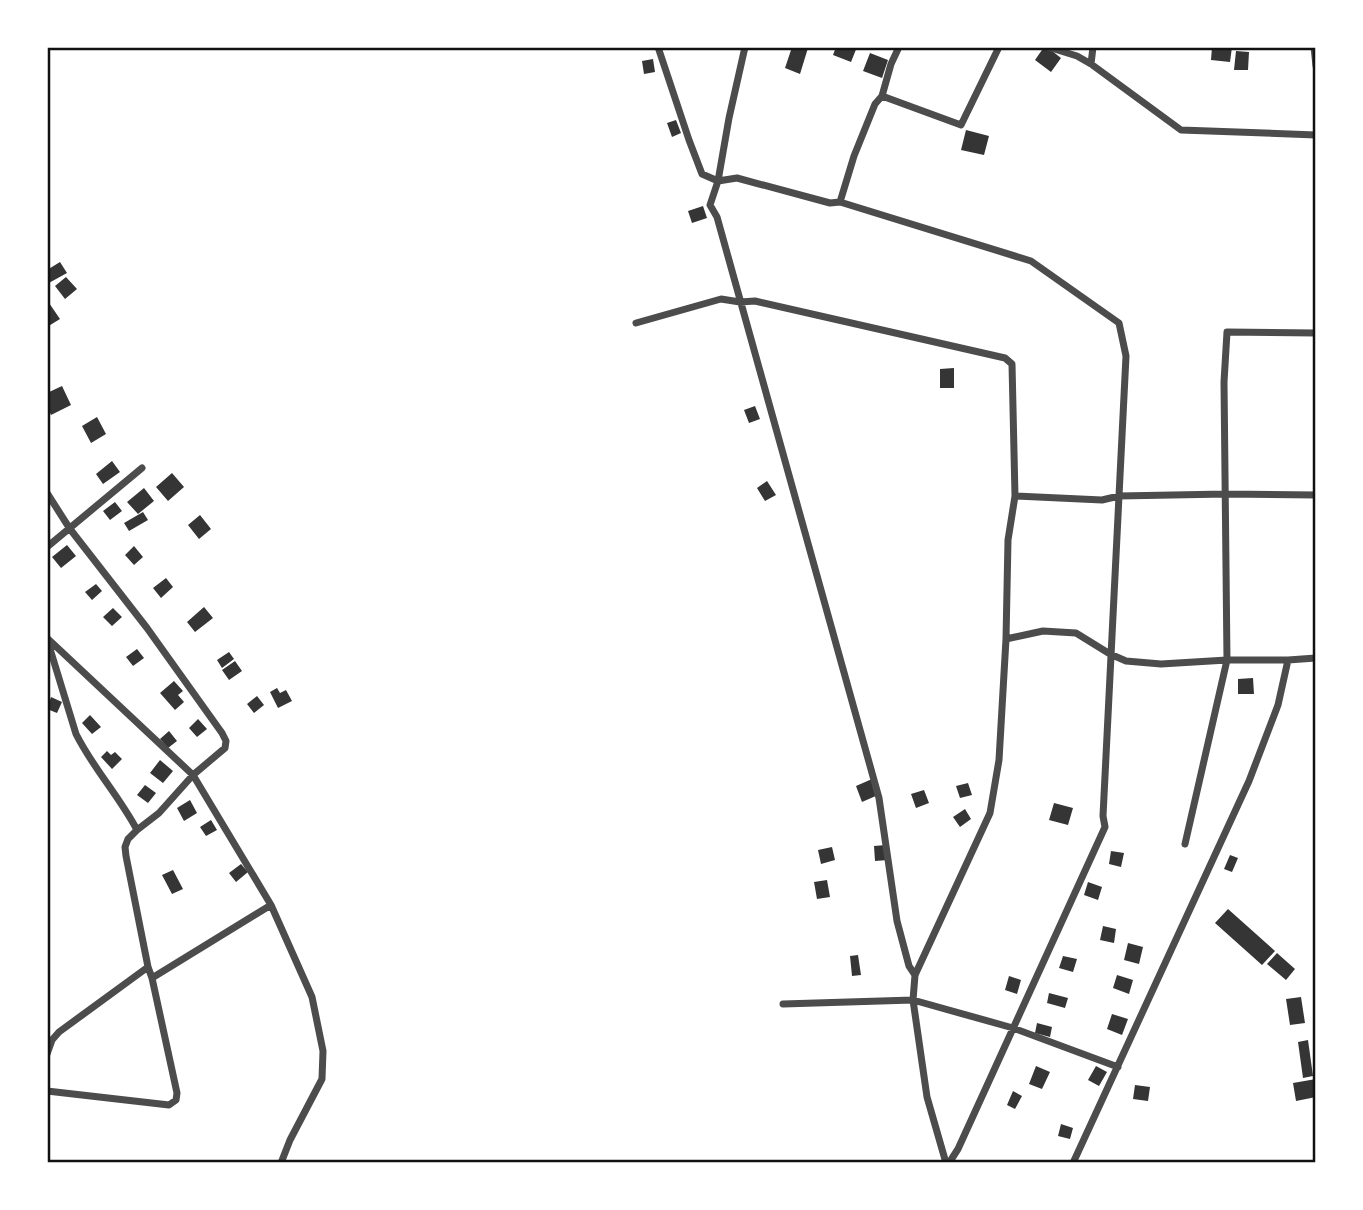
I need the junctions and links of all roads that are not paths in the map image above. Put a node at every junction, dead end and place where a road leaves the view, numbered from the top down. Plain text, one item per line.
1 (658, 47) edge
2 (745, 47) edge
3 (900, 47) edge
4 (999, 47) edge
5 (1048, 47) edge
6 (1093, 47) edge
7 (1314, 47) edge
8 (1091, 64) junction
9 (1316, 66) edge
10 (881, 96) junction
11 (1316, 135) edge
12 (718, 181) junction
13 (840, 202) junction
14 (740, 302) junction
15 (636, 323) dead end
16 (1316, 332) edge
17 (142, 468) dead end
18 (47, 494) edge
19 (1226, 494) junction
20 (1316, 495) edge
21 (1015, 496) junction
22 (1119, 496) junction
23 (70, 529) junction
24 (47, 547) edge
25 (47, 638) edge
26 (1006, 639) junction
27 (1110, 654) junction
28 (1316, 658) edge
29 (1227, 660) junction
30 (1288, 660) junction
31 (193, 775) junction
32 (137, 830) junction
33 (1185, 844) dead end
34 (271, 905) junction
35 (148, 967) junction
36 (915, 975) junction
37 (152, 978) junction
38 (913, 1000) junction
39 (783, 1004) dead end
40 (1013, 1028) junction
41 (47, 1055) edge
42 (1118, 1067) junction
43 (47, 1091) edge
44 (281, 1163) edge
45 (947, 1163) edge
46 (1073, 1163) edge

1 - 12 street
2 - 12 street
3 - 10 street
4 - 10 street
5 - 8 street
6 - 8 street
7 - 9 street
8 - 11 street
10 - 13 street
12 - 13 street
12 - 14 street
13 - 22 street
14 - 15 street
14 - 21 street
14 - 36 street
16 - 19 street
17 - 23 street
18 - 23 street
19 - 20 street
19 - 22 street
19 - 29 street
21 - 22 street
21 - 26 street
22 - 27 street
23 - 24 street
23 - 31 street
25 - 31 street
25 - 32 street
26 - 27 street
26 - 36 street
27 - 29 street
27 - 40 street
28 - 30 street
29 - 30 street
29 - 33 street
30 - 42 street
31 - 32 street
31 - 34 street
32 - 35 street
34 - 37 street
34 - 44 street
35 - 37 street
35 - 41 street
36 - 38 street
37 - 43 street
38 - 39 street
38 - 40 street
38 - 45 street
40 - 42 street
40 - 45 street
42 - 46 street

